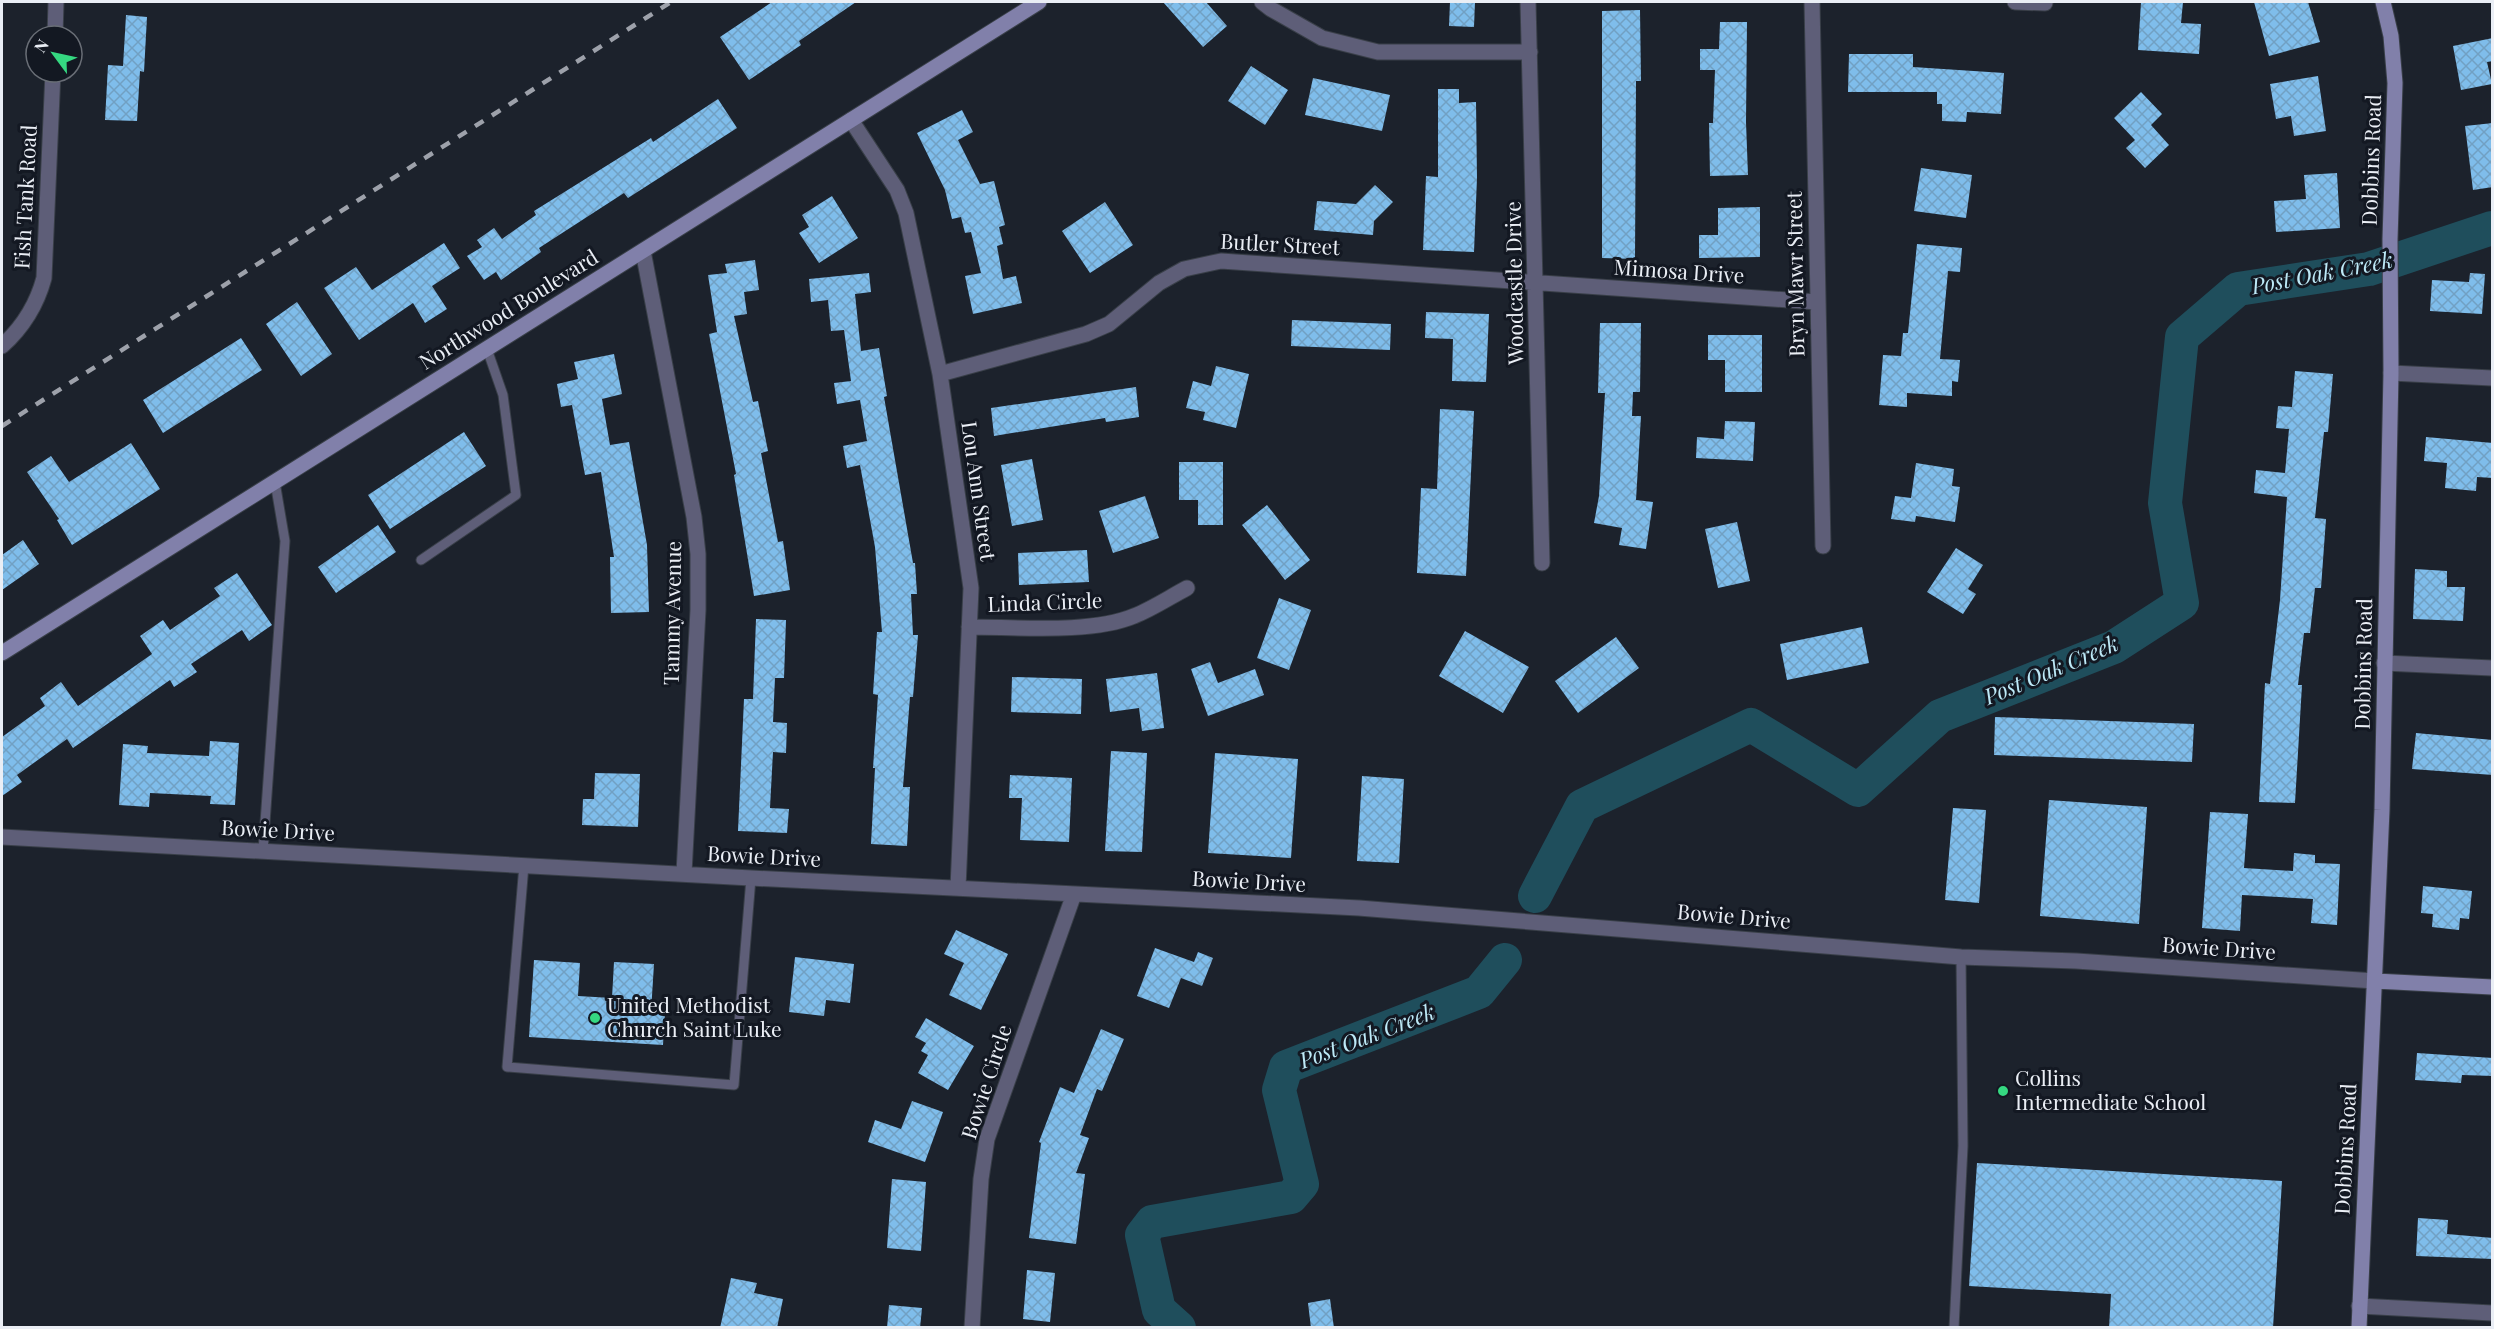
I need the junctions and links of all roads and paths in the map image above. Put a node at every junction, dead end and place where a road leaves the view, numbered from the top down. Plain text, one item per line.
1 (56, 2) edge
2 (1039, 2) edge
3 (1262, 2) edge
4 (1528, 2) edge
5 (1812, 2) edge
6 (2015, 2) edge
7 (2383, 2) edge
8 (2045, 3) dead end
9 (55, 24) edge
10 (1530, 52) junction
11 (52, 84) edge
12 (851, 120) junction
13 (643, 251) junction
14 (1537, 283) junction
15 (1817, 302) junction
16 (2, 346) edge
17 (487, 349) junction
18 (2391, 373) junction
19 (940, 374) junction
20 (2493, 378) edge
21 (275, 482) junction
22 (1823, 546) dead end
23 (421, 560) dead end
24 (1542, 563) dead end
25 (1187, 588) dead end
26 (969, 627) junction
27 (2, 653) edge
28 (2385, 663) junction
29 (2493, 668) edge
30 (2, 837) edge
31 (263, 851) junction
32 (524, 864) junction
33 (684, 873) junction
34 (751, 878) junction
35 (958, 888) junction
36 (1074, 894) junction
37 (1961, 957) junction
38 (2375, 981) junction
39 (2493, 987) edge
40 (2360, 1306) junction
41 (2493, 1313) edge
42 (972, 1328) edge
43 (1954, 1328) edge
44 (2359, 1328) edge

1 - 9 street
2 - 12 street, Northwood Boulevard
3 - 10 street
4 - 10 street, Woodcastle Drive
5 - 15 street, Bryn Mawr Street
6 - 8 street
7 - 18 street, Dobbins Road
10 - 14 street, Woodcastle Drive
11 - 16 street, Fish Tank Road
12 - 13 street, Northwood Boulevard
12 - 19 street, Lou Ann Street
13 - 17 street, Northwood Boulevard
13 - 33 street, Tammy Avenue
14 - 15 street, Mimosa Drive
14 - 19 street, Butler Street
14 - 24 street, Woodcastle Drive
15 - 22 street, Bryn Mawr Street
17 - 21 street, Northwood Boulevard
17 - 23 lane
18 - 20 street
18 - 28 street, Dobbins Road
19 - 26 street, Lou Ann Street
21 - 27 street, Northwood Boulevard
21 - 31 lane
25 - 26 street, Linda Circle
26 - 35 street, Lou Ann Street
28 - 29 street
28 - 38 street, Dobbins Road
30 - 31 street, Bowie Drive
31 - 32 street, Bowie Drive
32 - 33 street, Bowie Drive
32 - 34 lane
33 - 34 street, Bowie Drive
34 - 35 street, Bowie Drive
35 - 36 street, Bowie Drive
36 - 37 street, Bowie Drive
36 - 42 street, Bowie Circle
37 - 38 street, Bowie Drive
37 - 43 lane
38 - 39 street, Bowie Drive
38 - 40 street, Dobbins Road
40 - 41 street
40 - 44 street, Dobbins Road

